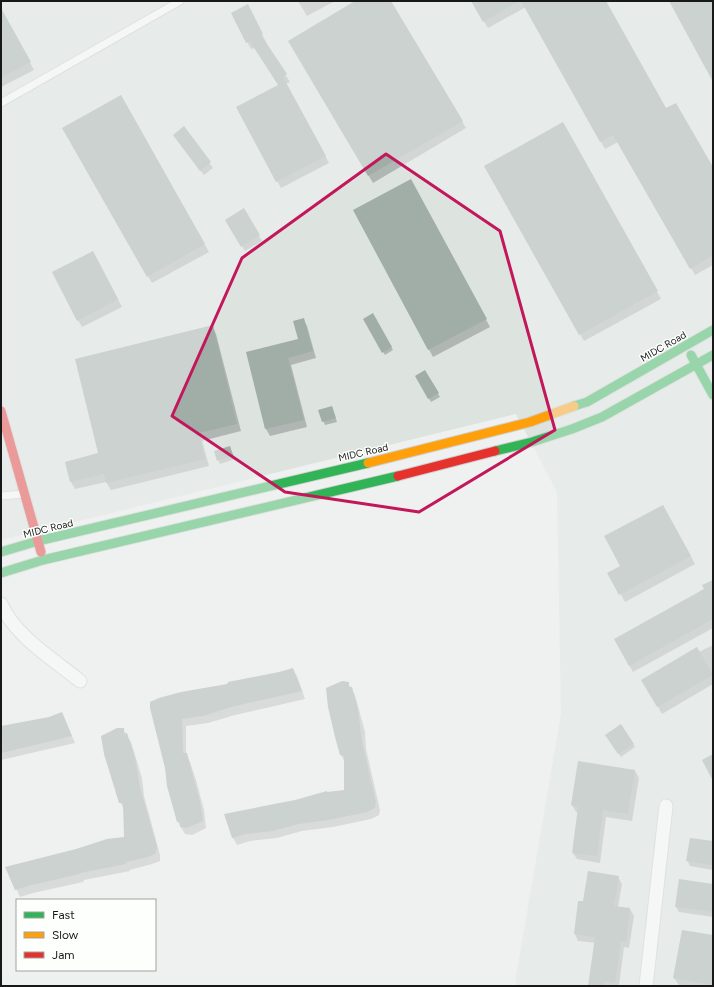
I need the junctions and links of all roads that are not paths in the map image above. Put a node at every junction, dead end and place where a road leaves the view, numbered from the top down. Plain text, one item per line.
1 (180, 1) edge
2 (1, 103) edge
3 (713, 330) edge
4 (686, 345) junction
5 (713, 354) edge
6 (696, 364) junction
7 (713, 395) edge
8 (2, 414) edge
9 (24, 494) junction
10 (1, 496) edge
11 (38, 541) junction
12 (1, 552) edge
13 (43, 560) junction
14 (1, 572) edge
15 (1, 604) edge
16 (80, 681) dead end
17 (666, 806) dead end
18 (646, 986) edge

1 - 2 lane
3 - 4 main road, MIDC Road
4 - 6 main road
4 - 11 main road, MIDC Road
5 - 6 main road
6 - 7 main road
6 - 13 main road
8 - 9 main road
9 - 10 lane
9 - 11 main road
11 - 12 main road, MIDC Road
11 - 13 main road
13 - 14 main road
15 - 16 street
17 - 18 street

